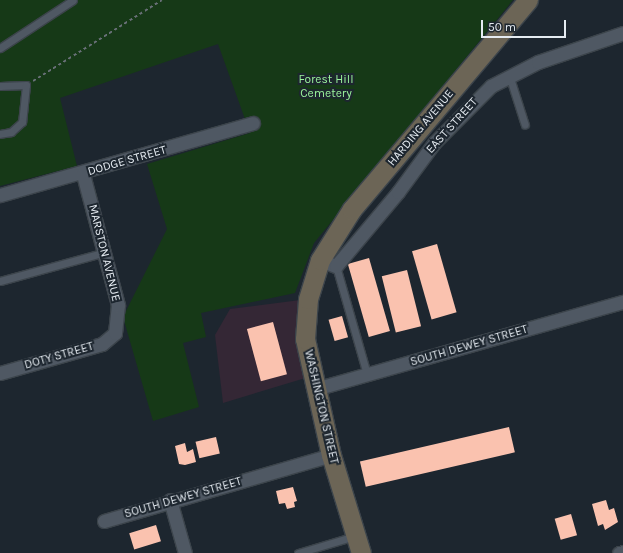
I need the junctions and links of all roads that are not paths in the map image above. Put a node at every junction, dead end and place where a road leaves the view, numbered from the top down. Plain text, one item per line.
1 (73, 0) edge
2 (528, 0) edge
3 (623, 33) edge
4 (0, 48) edge
5 (509, 75) junction
6 (0, 86) edge
7 (253, 123) dead end
8 (525, 125) dead end
9 (0, 134) edge
10 (83, 174) junction
11 (0, 195) edge
12 (106, 252) junction
13 (328, 263) junction
14 (0, 281) edge
15 (623, 302) edge
16 (115, 333) joint
17 (0, 373) edge
18 (367, 374) junction
19 (315, 389) junction
20 (331, 455) junction
21 (170, 500) junction
22 (104, 521) dead end
23 (358, 545) edge
24 (623, 552) edge
25 (185, 553) edge
26 (300, 553) edge
27 (619, 553) edge

1 - 4 lane
2 - 13 main road, HARDING AVENUE
3 - 5 street, EAST STREET
5 - 8 lane
5 - 13 street, EAST STREET
6 - 9 lane
7 - 10 street, DODGE STREET
10 - 11 street, DODGE STREET
10 - 12 street, MARSTON AVENUE
12 - 14 lane
12 - 16 street, MARSTON AVENUE
13 - 18 lane
13 - 19 main road, WASHINGTON STREET
15 - 18 street, SOUTH DEWEY STREET
16 - 17 street, DOTY STREET
18 - 19 street, SOUTH DEWEY STREET
19 - 20 main road, WASHINGTON STREET
20 - 21 street, SOUTH DEWEY STREET
20 - 23 main road, WASHINGTON STREET
21 - 22 street, SOUTH DEWEY STREET
21 - 25 street
23 - 26 lane
24 - 27 street

